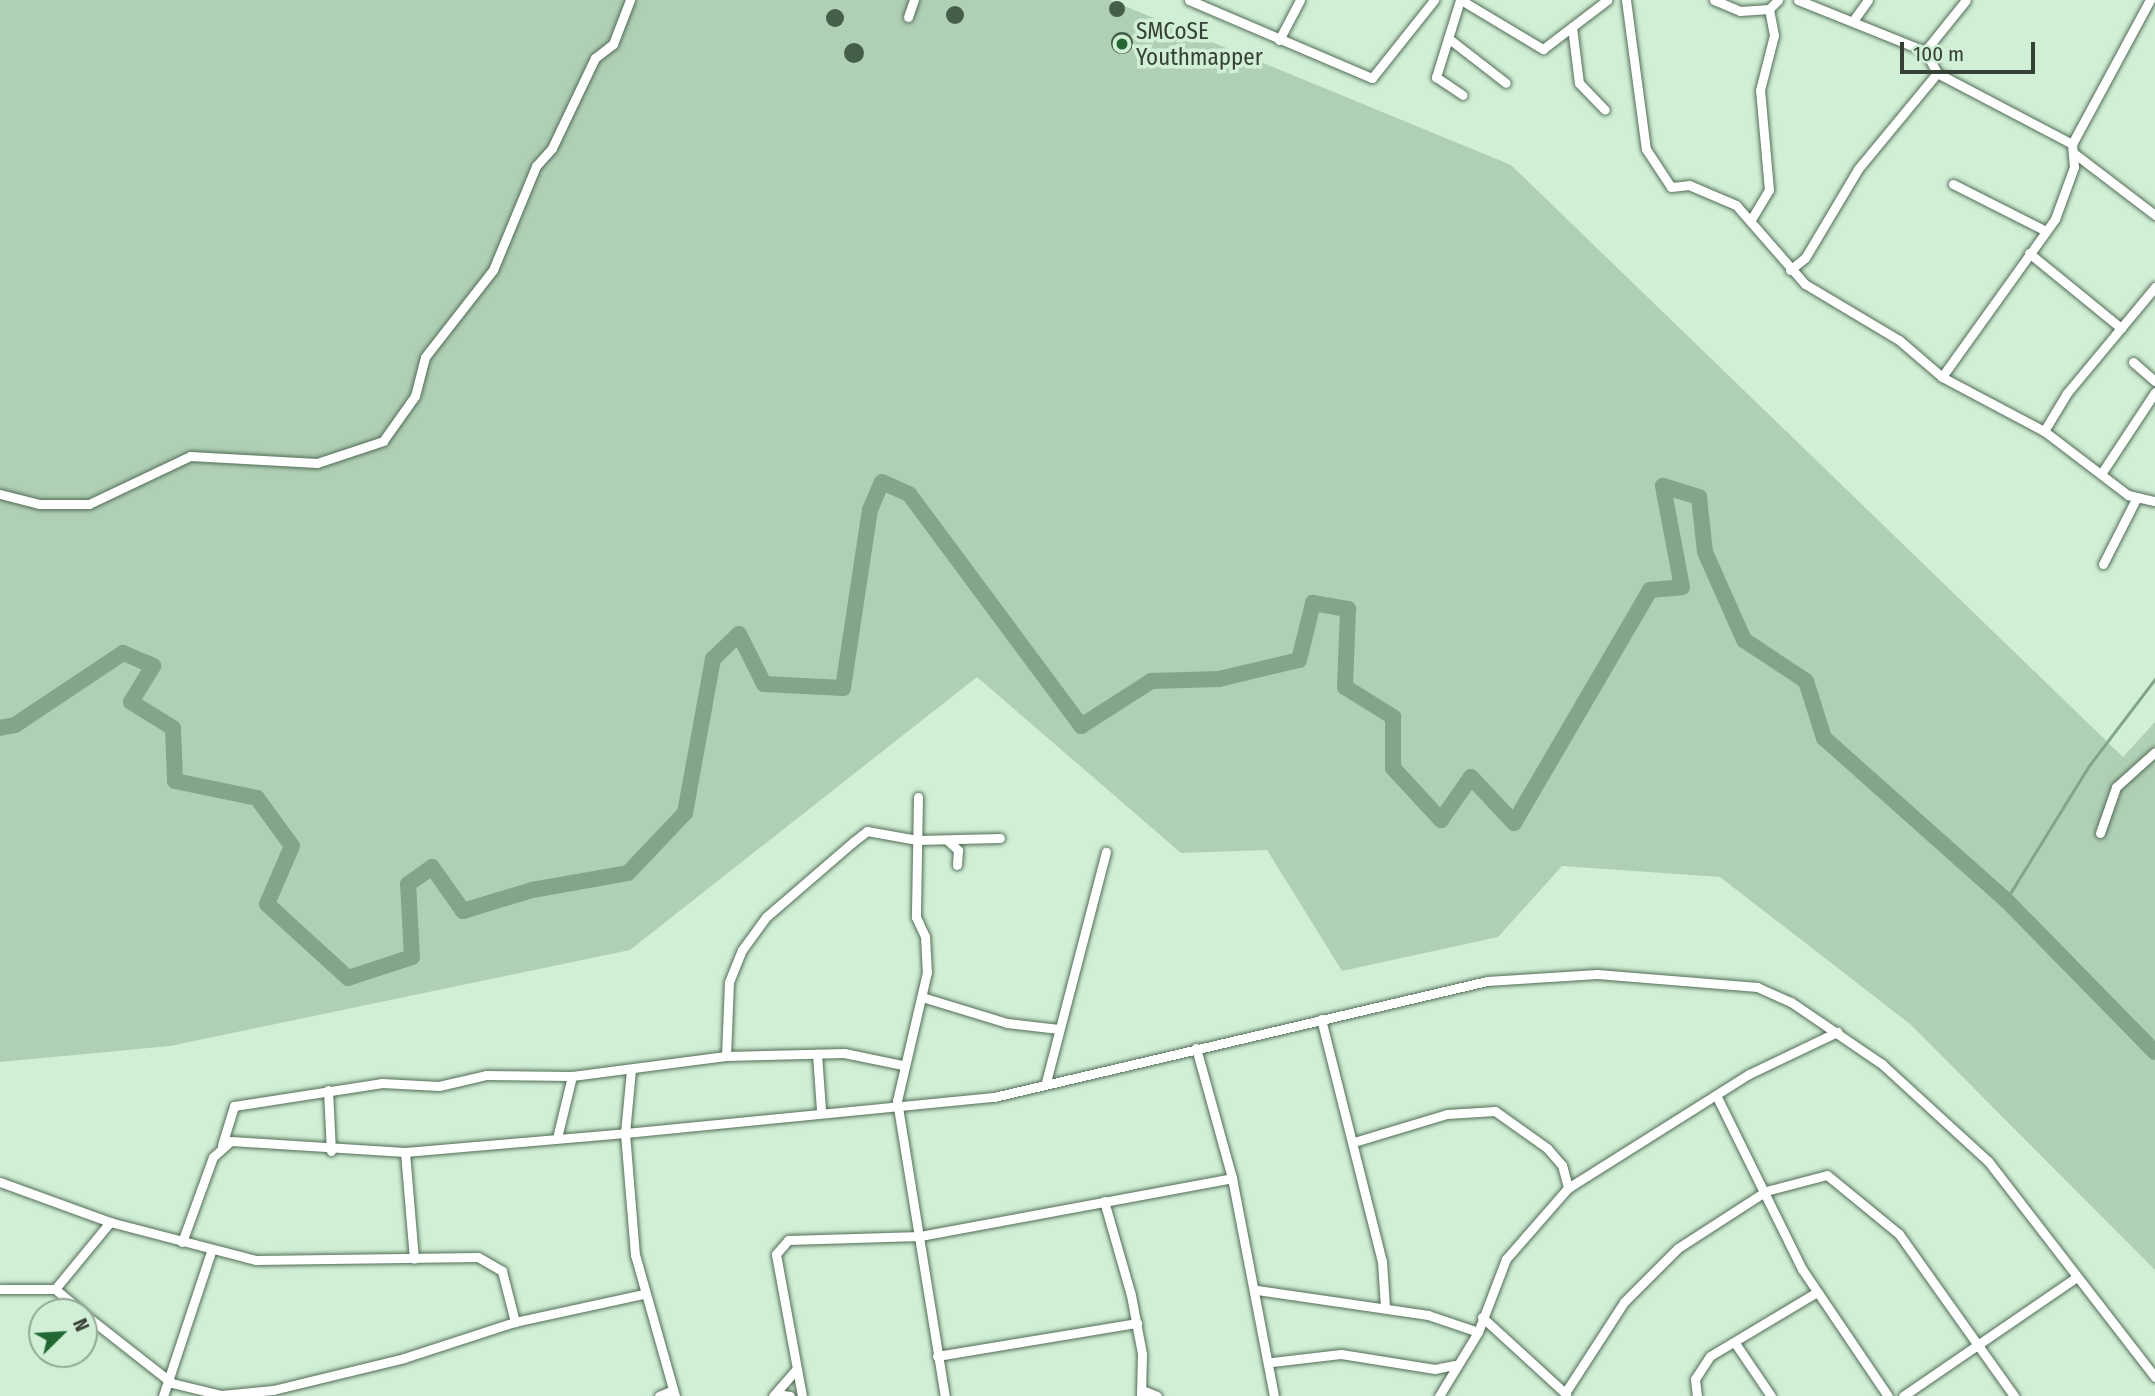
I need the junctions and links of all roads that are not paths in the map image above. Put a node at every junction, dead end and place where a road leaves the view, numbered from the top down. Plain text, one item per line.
1 (630, 0) edge
2 (914, 0) edge
3 (1300, 0) edge
4 (1434, 0) edge
5 (1461, 0) edge
6 (1606, 0) edge
7 (1626, 0) edge
8 (1714, 0) edge
9 (1778, 0) edge
10 (1798, 0) edge
11 (1868, 0) edge
12 (1966, 0) edge
13 (2150, 0) edge
14 (1196, 2) edge
15 (1769, 9) junction
16 (908, 17) dead end
17 (1855, 18) junction
18 (1572, 27) junction
19 (1448, 38) junction
20 (1279, 40) junction
21 (1925, 51) junction
22 (1937, 73) junction
23 (1506, 83) dead end
24 (1463, 95) dead end
25 (1605, 110) dead end
26 (2073, 149) junction
27 (1953, 184) dead end
28 (2155, 215) edge
29 (1752, 218) junction
30 (2044, 230) junction
31 (2029, 253) junction
32 (1790, 270) junction
33 (2155, 287) edge
34 (2121, 328) junction
35 (2133, 362) dead end
36 (1942, 377) junction
37 (2155, 381) edge
38 (2155, 393) edge
39 (2043, 431) junction
40 (2101, 474) junction
41 (0, 494) edge
42 (2137, 497) junction
43 (2155, 501) edge
44 (2103, 564) dead end
45 (2155, 752) edge
46 (918, 797) dead end
47 (2100, 833) dead end
48 (1000, 838) dead end
49 (945, 839) junction
50 (917, 840) junction
51 (1106, 852) dead end
52 (957, 865) dead end
53 (922, 997) junction
54 (1321, 1019) junction
55 (1059, 1029) junction
56 (1837, 1032) junction
57 (1196, 1048) junction
58 (817, 1054) junction
59 (726, 1056) junction
60 (902, 1065) junction
61 (631, 1070) junction
62 (572, 1076) junction
63 (1046, 1083) junction
64 (328, 1090) junction
65 (1717, 1097) junction
66 (897, 1101) junction
67 (821, 1111) junction
68 (625, 1133) junction
69 (557, 1138) junction
70 (1354, 1142) junction
71 (222, 1145) junction
72 (331, 1151) junction
73 (405, 1152) junction
74 (1232, 1178) junction
75 (0, 1182) edge
76 (1568, 1188) junction
77 (1766, 1191) junction
78 (1104, 1201) junction
79 (110, 1222) junction
80 (920, 1236) junction
81 (182, 1241) junction
82 (211, 1252) junction
83 (414, 1259) junction
84 (2074, 1279) junction
85 (0, 1289) edge
86 (55, 1289) junction
87 (1257, 1290) junction
88 (1816, 1292) junction
89 (643, 1294) junction
90 (66, 1298) edge
91 (1385, 1307) junction
92 (1482, 1317) junction
93 (515, 1322) junction
94 (1137, 1323) junction
95 (98, 1325) edge
96 (1478, 1332) junction
97 (1735, 1343) junction
98 (1983, 1346) junction
99 (937, 1356) junction
100 (1272, 1362) junction
101 (1454, 1366) junction
102 (796, 1370) junction
103 (2155, 1377) edge
104 (168, 1379) junction
105 (674, 1393) edge
106 (1141, 1393) edge
107 (1566, 1394) edge
108 (774, 1395) edge
109 (163, 1396) edge
110 (659, 1396) edge
111 (790, 1396) edge
112 (802, 1396) edge
113 (945, 1396) edge
114 (1157, 1396) edge
115 (1274, 1396) edge
116 (1439, 1396) edge
117 (1697, 1396) edge
118 (1770, 1396) edge
119 (1888, 1396) edge
120 (1903, 1396) edge
121 (2014, 1396) edge

1 - 41 street
2 - 16 street
3 - 20 street
4 - 20 street
5 - 18 street
5 - 19 street
6 - 18 street
7 - 29 street
8 - 15 street
9 - 15 street
10 - 17 street
11 - 17 street
12 - 21 street
13 - 26 street
14 - 20 street
15 - 29 street
17 - 21 street
18 - 25 street
19 - 23 street
19 - 24 street
21 - 22 street
22 - 26 street
22 - 32 street
26 - 28 street
26 - 30 street
27 - 30 street
29 - 32 street
30 - 31 street
31 - 34 street
31 - 36 street
32 - 36 street
33 - 34 street
34 - 39 street
35 - 37 street
36 - 39 street
38 - 40 street
39 - 40 street
40 - 42 street
42 - 43 street
42 - 44 street
45 - 47 street
46 - 50 street
48 - 49 street
49 - 50 street
49 - 52 street
50 - 53 street
50 - 59 street
51 - 55 street
53 - 55 street
53 - 60 street
54 - 56 street
54 - 57 street
54 - 70 street
55 - 63 street
56 - 65 street
56 - 84 street
57 - 63 street
57 - 74 street
58 - 59 street
58 - 60 street
58 - 67 street
59 - 61 street
60 - 66 street
61 - 62 street
61 - 68 street
62 - 64 street
62 - 69 street
63 - 66 street
64 - 71 street
64 - 72 street
65 - 76 street
65 - 77 street
66 - 67 street
66 - 80 street
67 - 68 street
68 - 69 street
68 - 89 street
69 - 73 street
70 - 76 street
70 - 91 street
71 - 72 street
71 - 81 street
72 - 73 street
73 - 83 street
74 - 78 street
74 - 87 street
75 - 79 street
76 - 92 street
77 - 88 street
77 - 98 street
77 - 107 street
78 - 80 street
78 - 94 street
79 - 81 street
79 - 86 street
80 - 99 street
80 - 102 street
81 - 82 street
82 - 83 street
82 - 104 street
83 - 93 street
84 - 98 street
84 - 103 street
85 - 86 street
86 - 90 street
87 - 91 street
87 - 100 street
88 - 97 street
88 - 119 street
89 - 93 street
89 - 105 street
91 - 96 street
92 - 96 street
92 - 107 street
93 - 104 street
94 - 99 street
94 - 106 street
95 - 104 street
96 - 101 street
97 - 117 street
97 - 118 street
98 - 120 street
98 - 121 street
99 - 113 street
100 - 101 street
100 - 115 street
101 - 116 street
102 - 108 street
102 - 112 street
104 - 109 street
105 - 110 street
106 - 114 street
108 - 111 street

